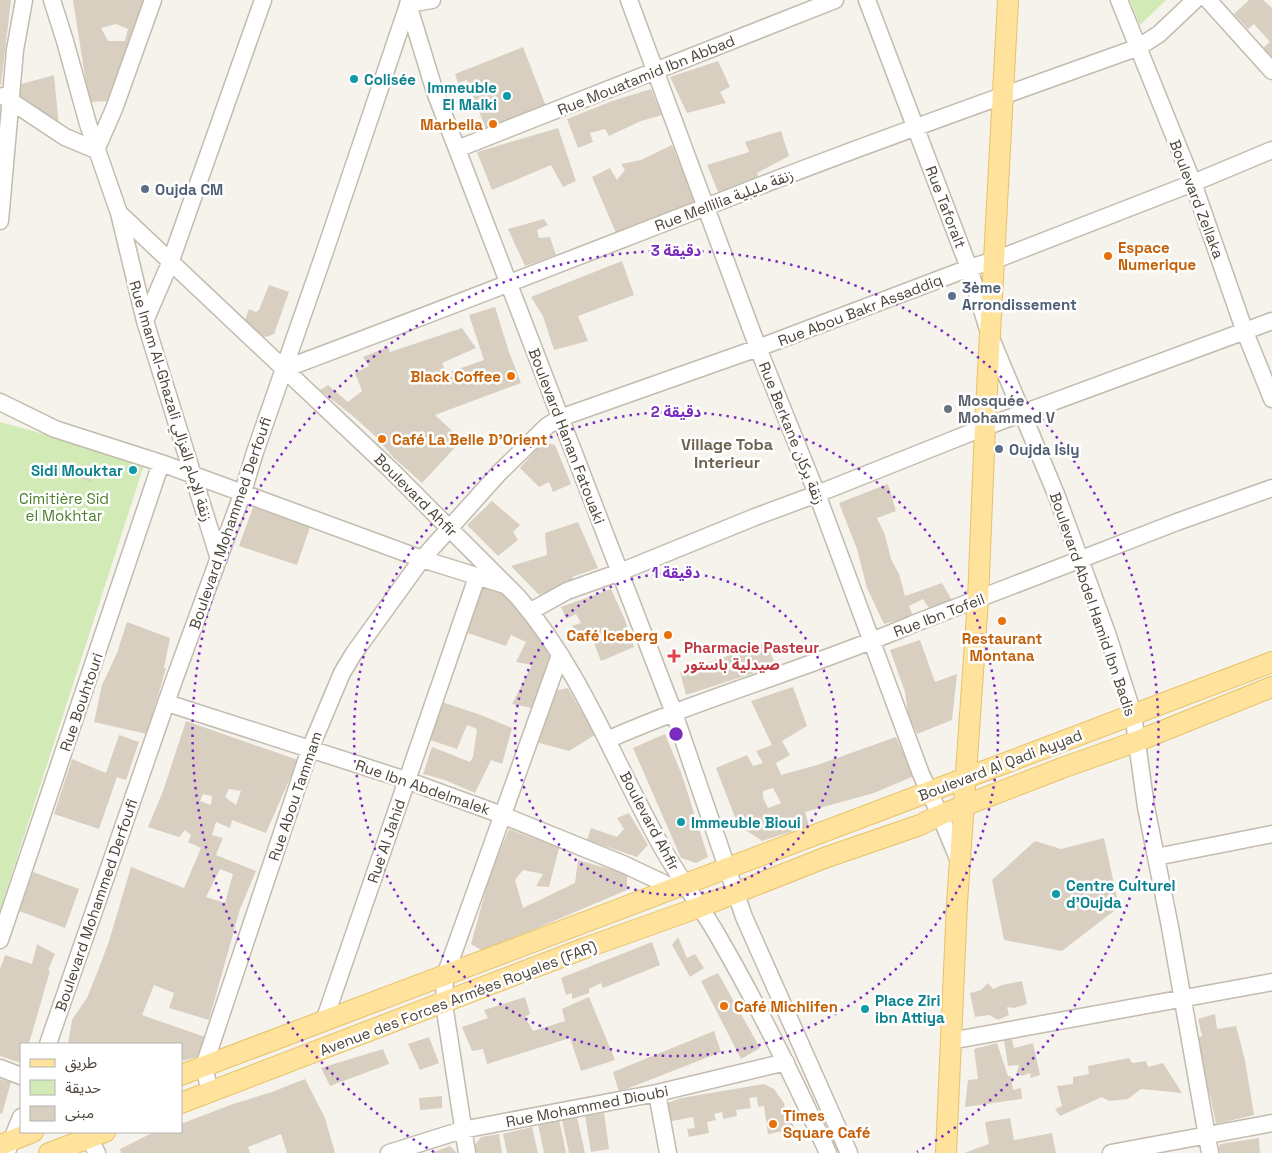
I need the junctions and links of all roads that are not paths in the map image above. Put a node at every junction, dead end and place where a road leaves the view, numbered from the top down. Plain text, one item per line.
1 (24, 0) edge
2 (52, 0) edge
3 (154, 0) edge
4 (263, 0) edge
5 (432, 0) edge
6 (629, 0) edge
7 (835, 0) edge
8 (868, 0) edge
9 (1008, 0) edge
10 (1119, 0) edge
11 (1195, 0) edge
12 (1208, 0) edge
13 (407, 1) edge
14 (1139, 47) junction
15 (1272, 70) edge
16 (655, 71) junction
17 (1002, 96) junction
18 (5, 98) edge
19 (916, 128) junction
20 (96, 150) junction
21 (457, 150) junction
22 (1272, 150) edge
23 (1192, 183) junction
24 (706, 207) junction
25 (119, 213) junction
26 (0, 220) edge
27 (995, 260) junction
28 (170, 263) junction
29 (969, 268) junction
30 (508, 282) junction
31 (145, 321) junction
32 (1272, 321) edge
33 (1245, 332) junction
34 (990, 336) junction
35 (758, 348) junction
36 (284, 369) junction
37 (1272, 399) edge
38 (0, 402) edge
39 (1023, 414) junction
40 (560, 418) junction
41 (985, 427) junction
42 (162, 463) junction
43 (193, 474) junction
44 (1272, 488) edge
45 (242, 492) junction
46 (818, 494) junction
47 (449, 528) junction
48 (219, 559) junction
49 (422, 559) junction
50 (1079, 561) junction
51 (620, 572) junction
52 (477, 577) junction
53 (508, 586) junction
54 (978, 600) junction
55 (531, 611) junction
56 (871, 642) junction
57 (560, 655) junction
58 (1272, 662) edge
59 (1272, 687) edge
60 (167, 703) junction
61 (674, 713) junction
62 (1133, 714) junction
63 (607, 740) junction
64 (1136, 742) junction
65 (310, 749) junction
66 (966, 778) junction
67 (406, 780) junction
68 (930, 792) junction
69 (964, 806) junction
70 (502, 815) junction
71 (940, 815) junction
72 (1272, 834) edge
73 (1156, 857) junction
74 (960, 864) junction
75 (728, 868) junction
76 (679, 886) junction
77 (736, 892) junction
78 (700, 907) junction
79 (0, 940) edge
80 (445, 976) junction
81 (1272, 982) edge
82 (1182, 999) junction
83 (444, 1004) junction
84 (324, 1021) junction
85 (950, 1041) junction
86 (48, 1043) edge
87 (786, 1062) junction
88 (204, 1066) junction
89 (0, 1068) edge
90 (182, 1075) edge
91 (20, 1076) edge
92 (210, 1093) junction
93 (657, 1093) junction
94 (182, 1103) edge
95 (20, 1120) edge
96 (1272, 1123) edge
97 (462, 1130) junction
98 (31, 1133) edge
99 (1206, 1136) junction
100 (97, 1141) edge
101 (6, 1146) edge
102 (49, 1153) edge
103 (389, 1153) edge
104 (467, 1153) edge
105 (668, 1153) edge
106 (828, 1153) edge
107 (849, 1153) edge
108 (946, 1153) edge
109 (1111, 1153) edge
110 (1210, 1153) edge

1 - 18 street
2 - 20 street, Boulevard Ahfir
3 - 20 street
4 - 28 street
5 - 13 street
6 - 16 street, Rue Berkane زنقة بركان
7 - 16 street, Rue Mouatamid Ibn Abbad
8 - 19 street, Rue Taforalt
9 - 17 main road
10 - 14 street, Boulevard Zellaka
11 - 14 street, Rue Mellilia زنقة مليلية
12 - 15 street
13 - 21 street, Boulevard Hanan Fatouaki
13 - 36 street, Boulevard Mohammed Derfoufi
14 - 17 street, Rue Mellilia زنقة مليلية
14 - 23 street, Boulevard Zellaka
16 - 21 street, Rue Mouatamid Ibn Abbad
16 - 24 street, Rue Berkane زنقة بركان
17 - 19 street, Rue Mellilia زنقة مليلية
17 - 27 main road
18 - 20 street
18 - 26 street
19 - 24 street, Rue Mellilia زنقة مليلية
19 - 29 street, Rue Taforalt
20 - 25 street, Boulevard Ahfir
21 - 30 street, Boulevard Hanan Fatouaki
22 - 23 street, Rue Abou Bakr Assaddiq
23 - 27 street, Rue Abou Bakr Assaddiq
23 - 33 street, Boulevard Zellaka
24 - 30 street, Rue Mellilia زنقة مليلية
24 - 35 street, Rue Berkane زنقة بركان
25 - 28 street, Boulevard Ahfir
25 - 31 street, Rue Imam Al-Ghazali زنقة الإمام الغزالي
27 - 29 street, Rue Abou Bakr Assaddiq
27 - 34 main road
28 - 31 street
28 - 36 street, Boulevard Ahfir
29 - 34 street, Rue Taforalt
29 - 35 street, Rue Abou Bakr Assaddiq
30 - 36 street, Rue Mellilia زنقة مليلية
30 - 40 street, Boulevard Hanan Fatouaki
31 - 43 street, Rue Imam Al-Ghazali زنقة الإمام الغزالي
32 - 33 street
33 - 37 street, Boulevard Zellaka
33 - 39 street
34 - 39 street, Rue Taforalt
34 - 41 main road
35 - 40 street, Rue Abou Bakr Assaddiq
35 - 46 street, Rue Berkane زنقة بركان
36 - 45 street, Boulevard Mohammed Derfoufi
36 - 47 street, Boulevard Ahfir
38 - 42 street
39 - 41 street
39 - 50 street, Boulevard Abdel Hamid Ibn Badis
40 - 47 street, Rue Abou Bakr Assaddiq
40 - 51 street, Boulevard Hanan Fatouaki
41 - 46 street
41 - 54 main road
42 - 43 street
42 - 79 street, Rue Bouhtouri
43 - 45 street
43 - 48 street, Rue Imam Al-Ghazali زنقة الإمام الغزالي
44 - 50 street, Rue Ibn Tofeil
45 - 48 street, Boulevard Mohammed Derfoufi
45 - 49 street
46 - 51 street
46 - 56 street, Rue Berkane زنقة بركان
47 - 49 street, Rue Abou Tammam
47 - 53 street, Boulevard Ahfir
48 - 60 street, Boulevard Mohammed Derfoufi
49 - 52 street
49 - 65 street, Rue Abou Tammam
50 - 54 street, Rue Ibn Tofeil
50 - 62 street, Boulevard Abdel Hamid Ibn Badis
51 - 55 street
51 - 61 street, Boulevard Hanan Fatouaki
52 - 53 street
52 - 67 street, Rue Al Jahid
53 - 55 street, Boulevard Ahfir
54 - 56 street, Rue Ibn Tofeil
54 - 66 main road
55 - 57 street, Boulevard Ahfir
56 - 61 street, Rue Ibn Tofeil
56 - 68 street, Rue Berkane زنقة بركان
57 - 63 street, Boulevard Ahfir
57 - 70 street
58 - 62 main road, Boulevard Al Qadi Ayyad
59 - 64 main road, Boulevard Al Qadi Ayyad
60 - 65 street, Rue Ibn Abdelmalek
60 - 86 street, Boulevard Mohammed Derfoufi
61 - 63 street, Rue Ibn Tofeil
61 - 75 street, Boulevard Hanan Fatouaki
62 - 64 street, Boulevard Abdel Hamid Ibn Badis
62 - 66 main road, Boulevard Al Qadi Ayyad
63 - 76 street, Boulevard Ahfir
64 - 69 main road, Boulevard Al Qadi Ayyad
64 - 73 street, Boulevard Abdel Hamid Ibn Badis
65 - 67 street, Rue Ibn Abdelmalek
65 - 88 street, Rue Abou Tammam
66 - 68 main road, Boulevard Al Qadi Ayyad
66 - 69 main road
67 - 70 street, Rue Ibn Abdelmalek
67 - 84 street, Rue Al Jahid
68 - 71 street, Rue Berkane زنقة بركان
68 - 75 main road, Boulevard Al Qadi Ayyad
69 - 71 main road, Boulevard Al Qadi Ayyad
69 - 74 main road
70 - 76 street, Rue Ibn Abdelmalek
70 - 80 street
71 - 74 street, Rue Berkane زنقة بركان
71 - 77 main road, Boulevard Al Qadi Ayyad
72 - 73 street
73 - 82 street, Boulevard Abdel Hamid Ibn Badis
74 - 85 main road
75 - 76 main road, Avenue des Forces Armées Royales (FAR)
75 - 77 street, Boulevard Hanan Fatouaki
76 - 78 street, Boulevard Ahfir
76 - 80 main road, Avenue des Forces Armées Royales (FAR)
77 - 78 main road, Avenue des Forces Armées Royales (FAR)
77 - 107 street, Boulevard Hanan Fatouaki
78 - 83 main road, Avenue des Forces Armées Royales (FAR)
78 - 87 street, Boulevard Ahfir
80 - 83 street
80 - 84 main road, Avenue des Forces Armées Royales (FAR)
81 - 82 street
82 - 85 street
82 - 99 street, Boulevard Abdel Hamid Ibn Badis
83 - 92 main road, Avenue des Forces Armées Royales (FAR)
83 - 97 street
84 - 88 main road, Avenue des Forces Armées Royales (FAR)
85 - 108 main road
87 - 93 street, Rue Mohammed Dioubi
87 - 106 street, Boulevard Ahfir
88 - 90 main road, Avenue des Forces Armées Royales (FAR)
88 - 92 street
89 - 91 street
92 - 94 main road, Avenue des Forces Armées Royales (FAR)
93 - 97 street, Rue Mohammed Dioubi
93 - 105 street
95 - 101 street
96 - 99 street
97 - 103 street, Rue Mohammed Dioubi
97 - 104 street
98 - 101 main road
99 - 109 street
99 - 110 street, Boulevard Abdel Hamid Ibn Badis
100 - 102 main road

